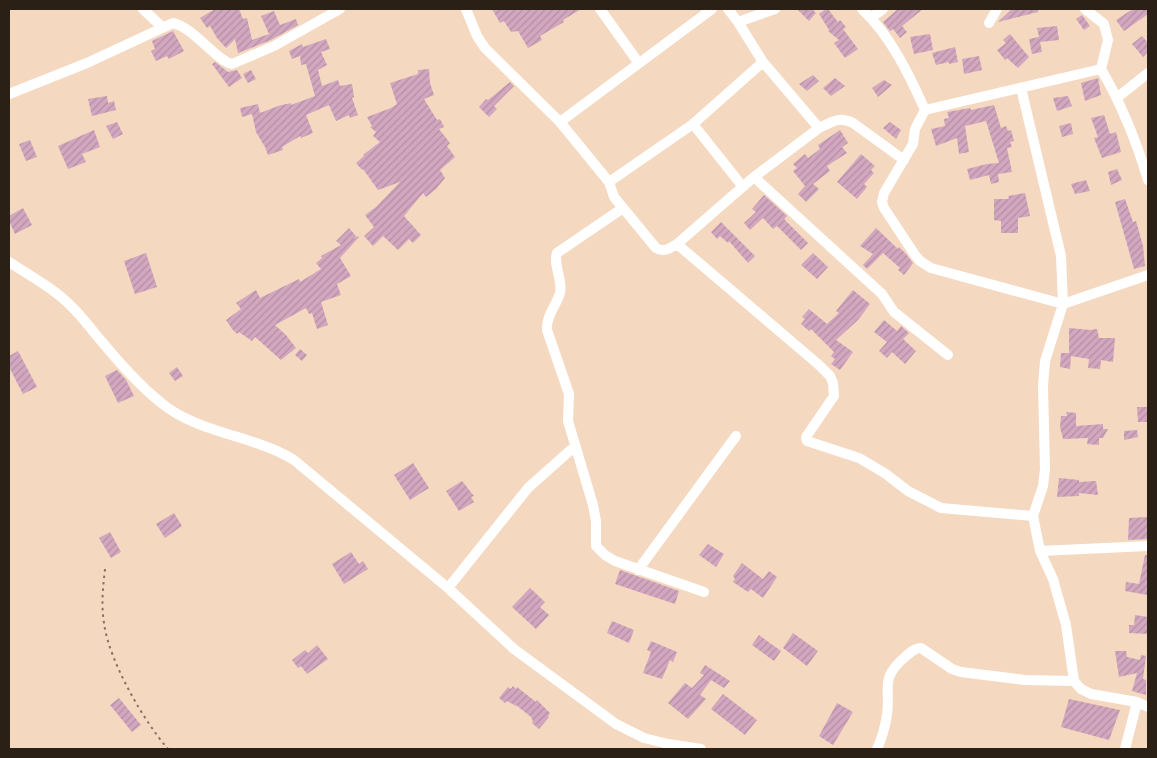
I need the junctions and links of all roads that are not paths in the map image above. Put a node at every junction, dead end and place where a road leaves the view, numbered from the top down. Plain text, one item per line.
1 (143, 9) edge
2 (340, 9) edge
3 (466, 9) edge
4 (600, 9) edge
5 (712, 9) edge
6 (728, 9) edge
7 (775, 9) edge
8 (862, 9) edge
9 (884, 9) edge
10 (997, 9) edge
11 (1085, 9) edge
12 (871, 18) junction
13 (738, 22) junction
14 (989, 23) dead end
15 (162, 27) junction
16 (638, 62) junction
17 (763, 62) junction
18 (1101, 69) junction
19 (1148, 73) edge
20 (1021, 88) junction
21 (9, 94) edge
22 (1118, 97) junction
23 (925, 110) junction
24 (560, 122) junction
25 (693, 124) junction
26 (819, 128) junction
27 (904, 160) junction
28 (754, 177) junction
29 (1148, 180) edge
30 (609, 182) junction
31 (743, 187) junction
32 (623, 208) junction
33 (677, 244) junction
34 (9, 262) edge
35 (1148, 275) edge
36 (1063, 304) junction
37 (948, 355) dead end
38 (736, 436) dead end
39 (574, 447) junction
40 (1033, 516) junction
41 (1148, 546) edge
42 (1040, 551) junction
43 (638, 570) junction
44 (448, 588) junction
45 (704, 592) dead end
46 (1074, 681) junction
47 (1136, 702) junction
48 (1148, 707) edge
49 (701, 749) edge
50 (877, 749) edge
51 (1125, 749) edge

1 - 15 street
2 - 15 street
3 - 24 street
4 - 16 street
5 - 16 street
6 - 13 street
7 - 13 street
8 - 12 street
9 - 12 street
10 - 14 street
11 - 18 street
12 - 23 street
13 - 17 street
15 - 21 street
16 - 24 street
17 - 25 street
17 - 26 street
18 - 20 street
18 - 22 street
19 - 22 street
20 - 23 street
20 - 36 street
22 - 29 street
23 - 27 street
24 - 30 street
25 - 30 street
25 - 31 street
26 - 27 street
26 - 28 street
27 - 36 street
28 - 31 street
28 - 37 street
30 - 32 street
31 - 33 street
32 - 33 street
32 - 39 street
33 - 40 street
34 - 44 street
35 - 36 street
36 - 40 street
38 - 43 street
39 - 43 street
39 - 44 street
40 - 42 street
41 - 42 street
42 - 46 street
43 - 45 street
44 - 49 street
46 - 47 street
46 - 50 street
47 - 48 street
47 - 51 street

